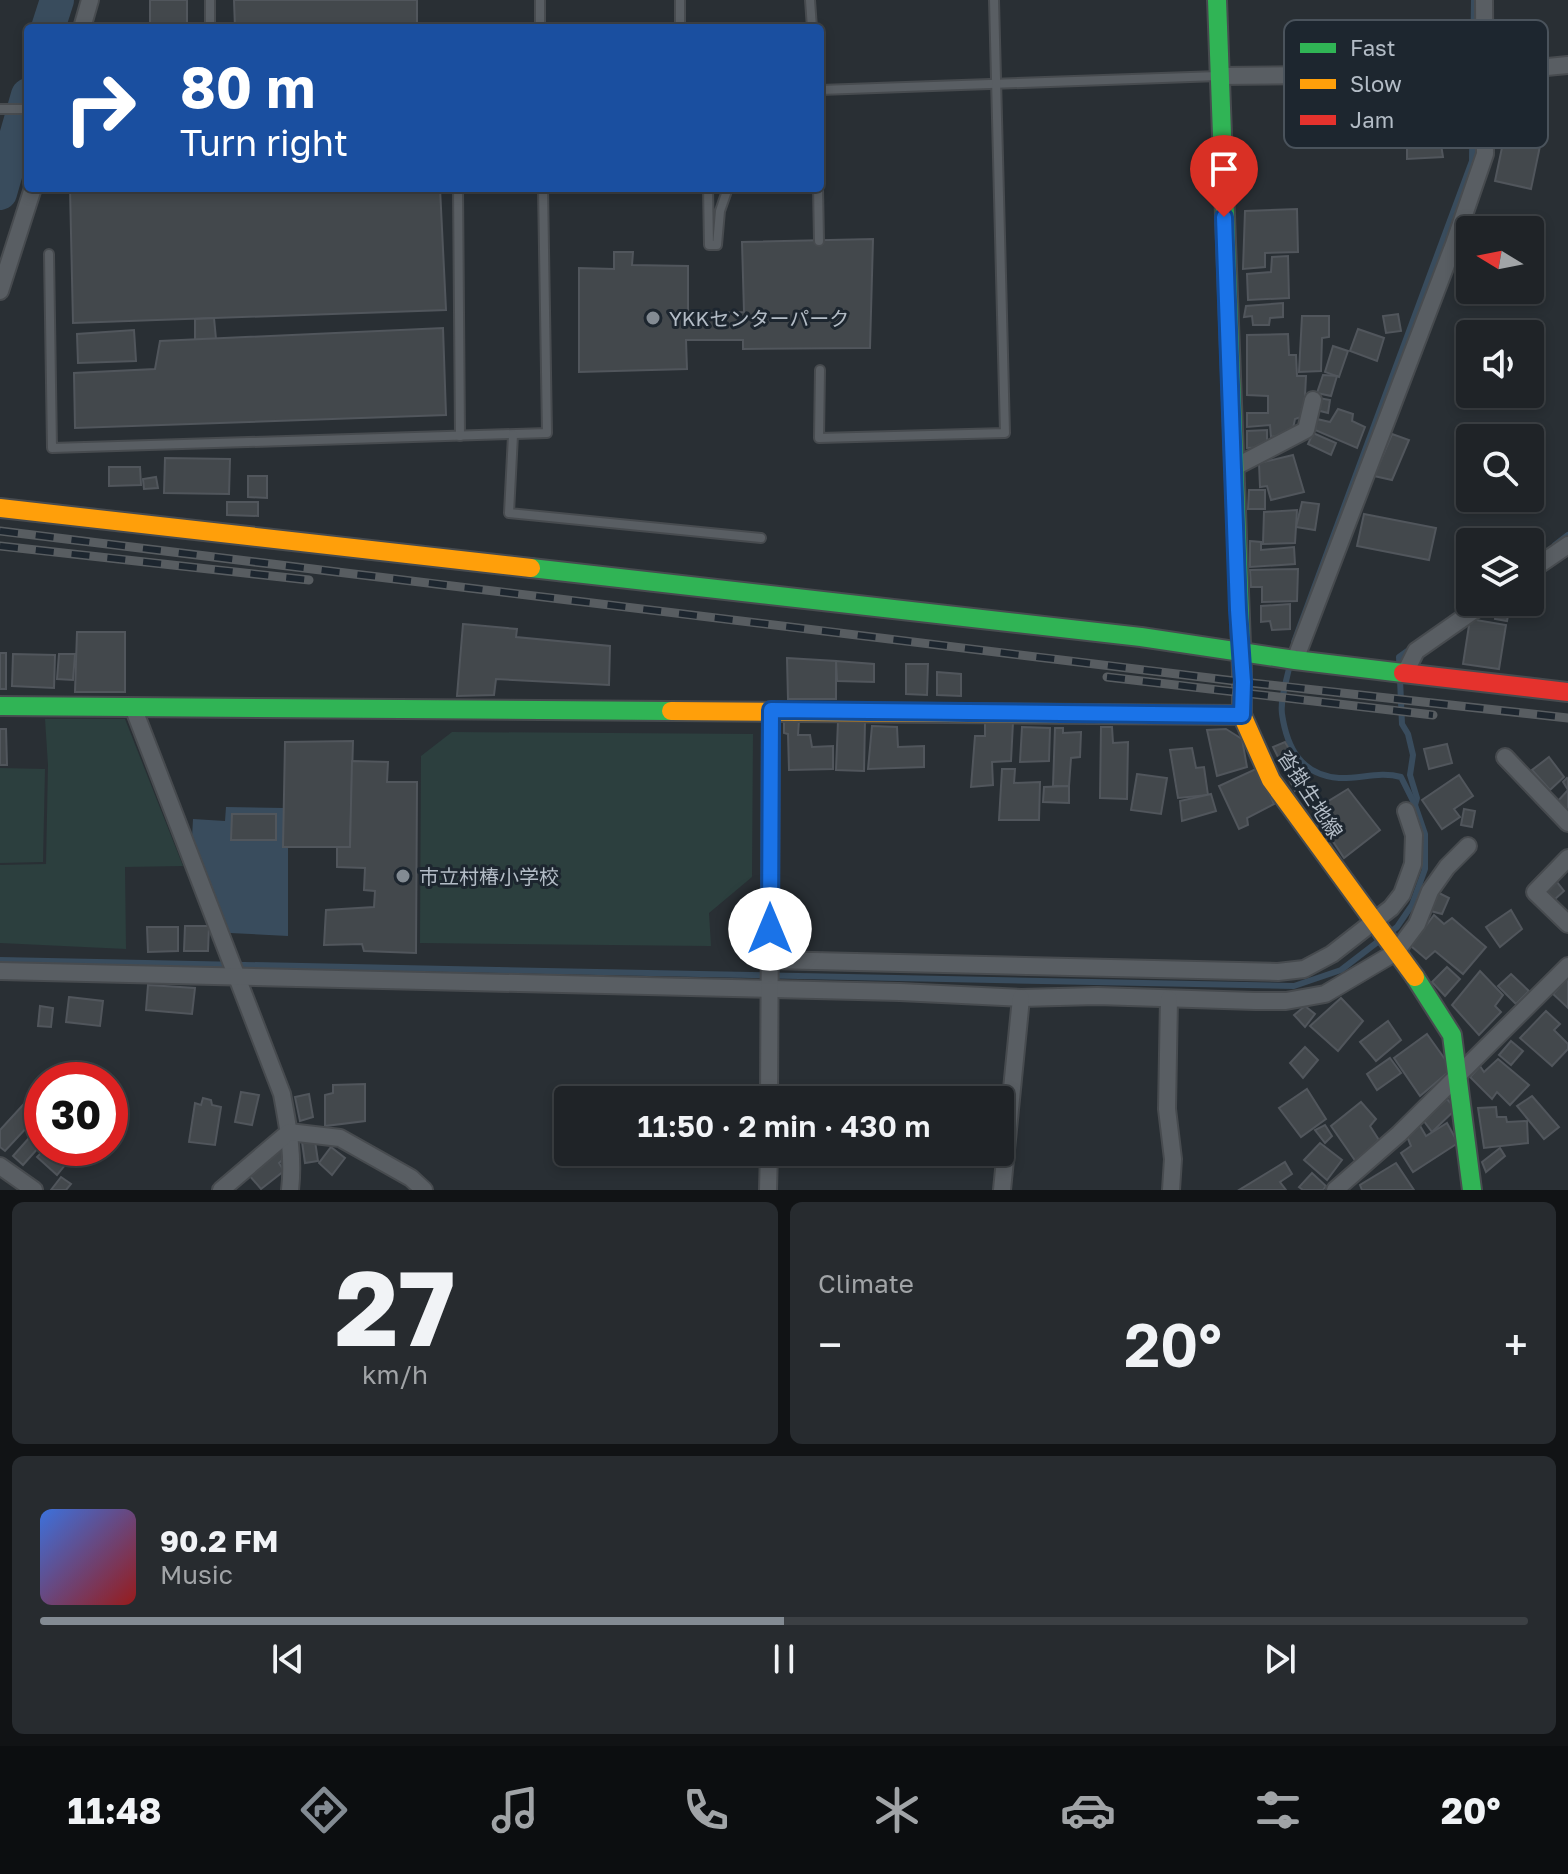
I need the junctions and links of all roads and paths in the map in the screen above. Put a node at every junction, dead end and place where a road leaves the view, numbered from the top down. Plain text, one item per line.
1 (90, 0) edge
2 (210, 0) edge
3 (540, 0) edge
4 (680, 0) edge
5 (810, 0) edge
6 (994, 0) edge
7 (1217, 0) edge
8 (83, 24) edge
9 (210, 24) edge
10 (540, 24) edge
11 (680, 24) edge
12 (812, 24) edge
13 (1568, 65) edge
14 (1548, 67) edge
15 (1284, 75) edge
16 (1219, 76) junction
17 (996, 84) junction
18 (824, 90) edge
19 (0, 109) edge
20 (24, 109) edge
21 (1485, 148) edge
22 (32, 192) edge
23 (458, 192) edge
24 (543, 192) edge
25 (708, 192) edge
26 (727, 192) edge
27 (818, 192) edge
28 (819, 241) dead end
29 (49, 254) dead end
30 (0, 291) edge
31 (820, 370) dead end
32 (1313, 400) dead end
33 (513, 435) junction
34 (460, 436) junction
35 (1233, 468) junction
36 (0, 508) edge
37 (761, 538) dead end
38 (1568, 545) edge
39 (1544, 561) edge
40 (1466, 616) edge
41 (1241, 650) junction
42 (1295, 660) junction
43 (1405, 673) junction
44 (1568, 692) edge
45 (0, 706) edge
46 (133, 707) junction
47 (771, 710) junction
48 (1242, 715) junction
49 (1505, 757) dead end
50 (1406, 811) dead end
51 (1568, 823) edge
52 (1468, 846) dead end
53 (1568, 858) edge
54 (1375, 923) junction
55 (1568, 924) edge
56 (1393, 947) junction
57 (770, 960) junction
58 (1568, 966) edge
59 (0, 971) edge
60 (235, 977) junction
61 (769, 991) junction
62 (1021, 998) junction
63 (1169, 999) junction
64 (1459, 1076) junction
65 (769, 1086) edge
66 (289, 1132) junction
67 (0, 1166) edge
68 (769, 1166) edge
69 (30, 1189) edge
70 (221, 1190) edge
71 (290, 1190) edge
72 (424, 1190) edge
73 (768, 1190) edge
74 (1002, 1190) edge
75 (1171, 1190) edge
76 (1336, 1190) edge
77 (1472, 1190) edge

1 - 8 street
2 - 9 lane
3 - 10 lane
4 - 11 lane
5 - 12 lane
6 - 17 lane
7 - 16 street, 沓掛生地線
13 - 14 street
15 - 16 street
16 - 17 lane
16 - 35 street, 沓掛生地線
17 - 18 lane
17 - 31 lane
19 - 20 lane
21 - 42 street
22 - 30 street
23 - 34 lane
24 - 33 lane
25 - 26 lane
27 - 28 lane
29 - 34 lane
32 - 35 street
33 - 34 lane
33 - 37 lane
35 - 41 street, 沓掛生地線
36 - 41 street
38 - 39 street
40 - 43 street
41 - 42 street
41 - 48 street, 沓掛生地線
42 - 43 street
43 - 44 street
45 - 46 street
46 - 47 street
46 - 60 street
47 - 48 street
47 - 57 street
48 - 54 street, 沓掛生地線
49 - 51 street
50 - 54 street
52 - 56 street
53 - 55 street
54 - 56 street, 沓掛生地線
54 - 57 street
56 - 63 street
56 - 64 street, 沓掛生地線
57 - 61 street
58 - 64 street
59 - 60 street
60 - 61 street
60 - 66 street
61 - 62 street
61 - 65 street
62 - 63 street
62 - 74 street
63 - 75 street
64 - 76 street
64 - 77 street, 沓掛生地線
66 - 70 street
66 - 71 street
66 - 72 street
67 - 69 street
68 - 73 street

